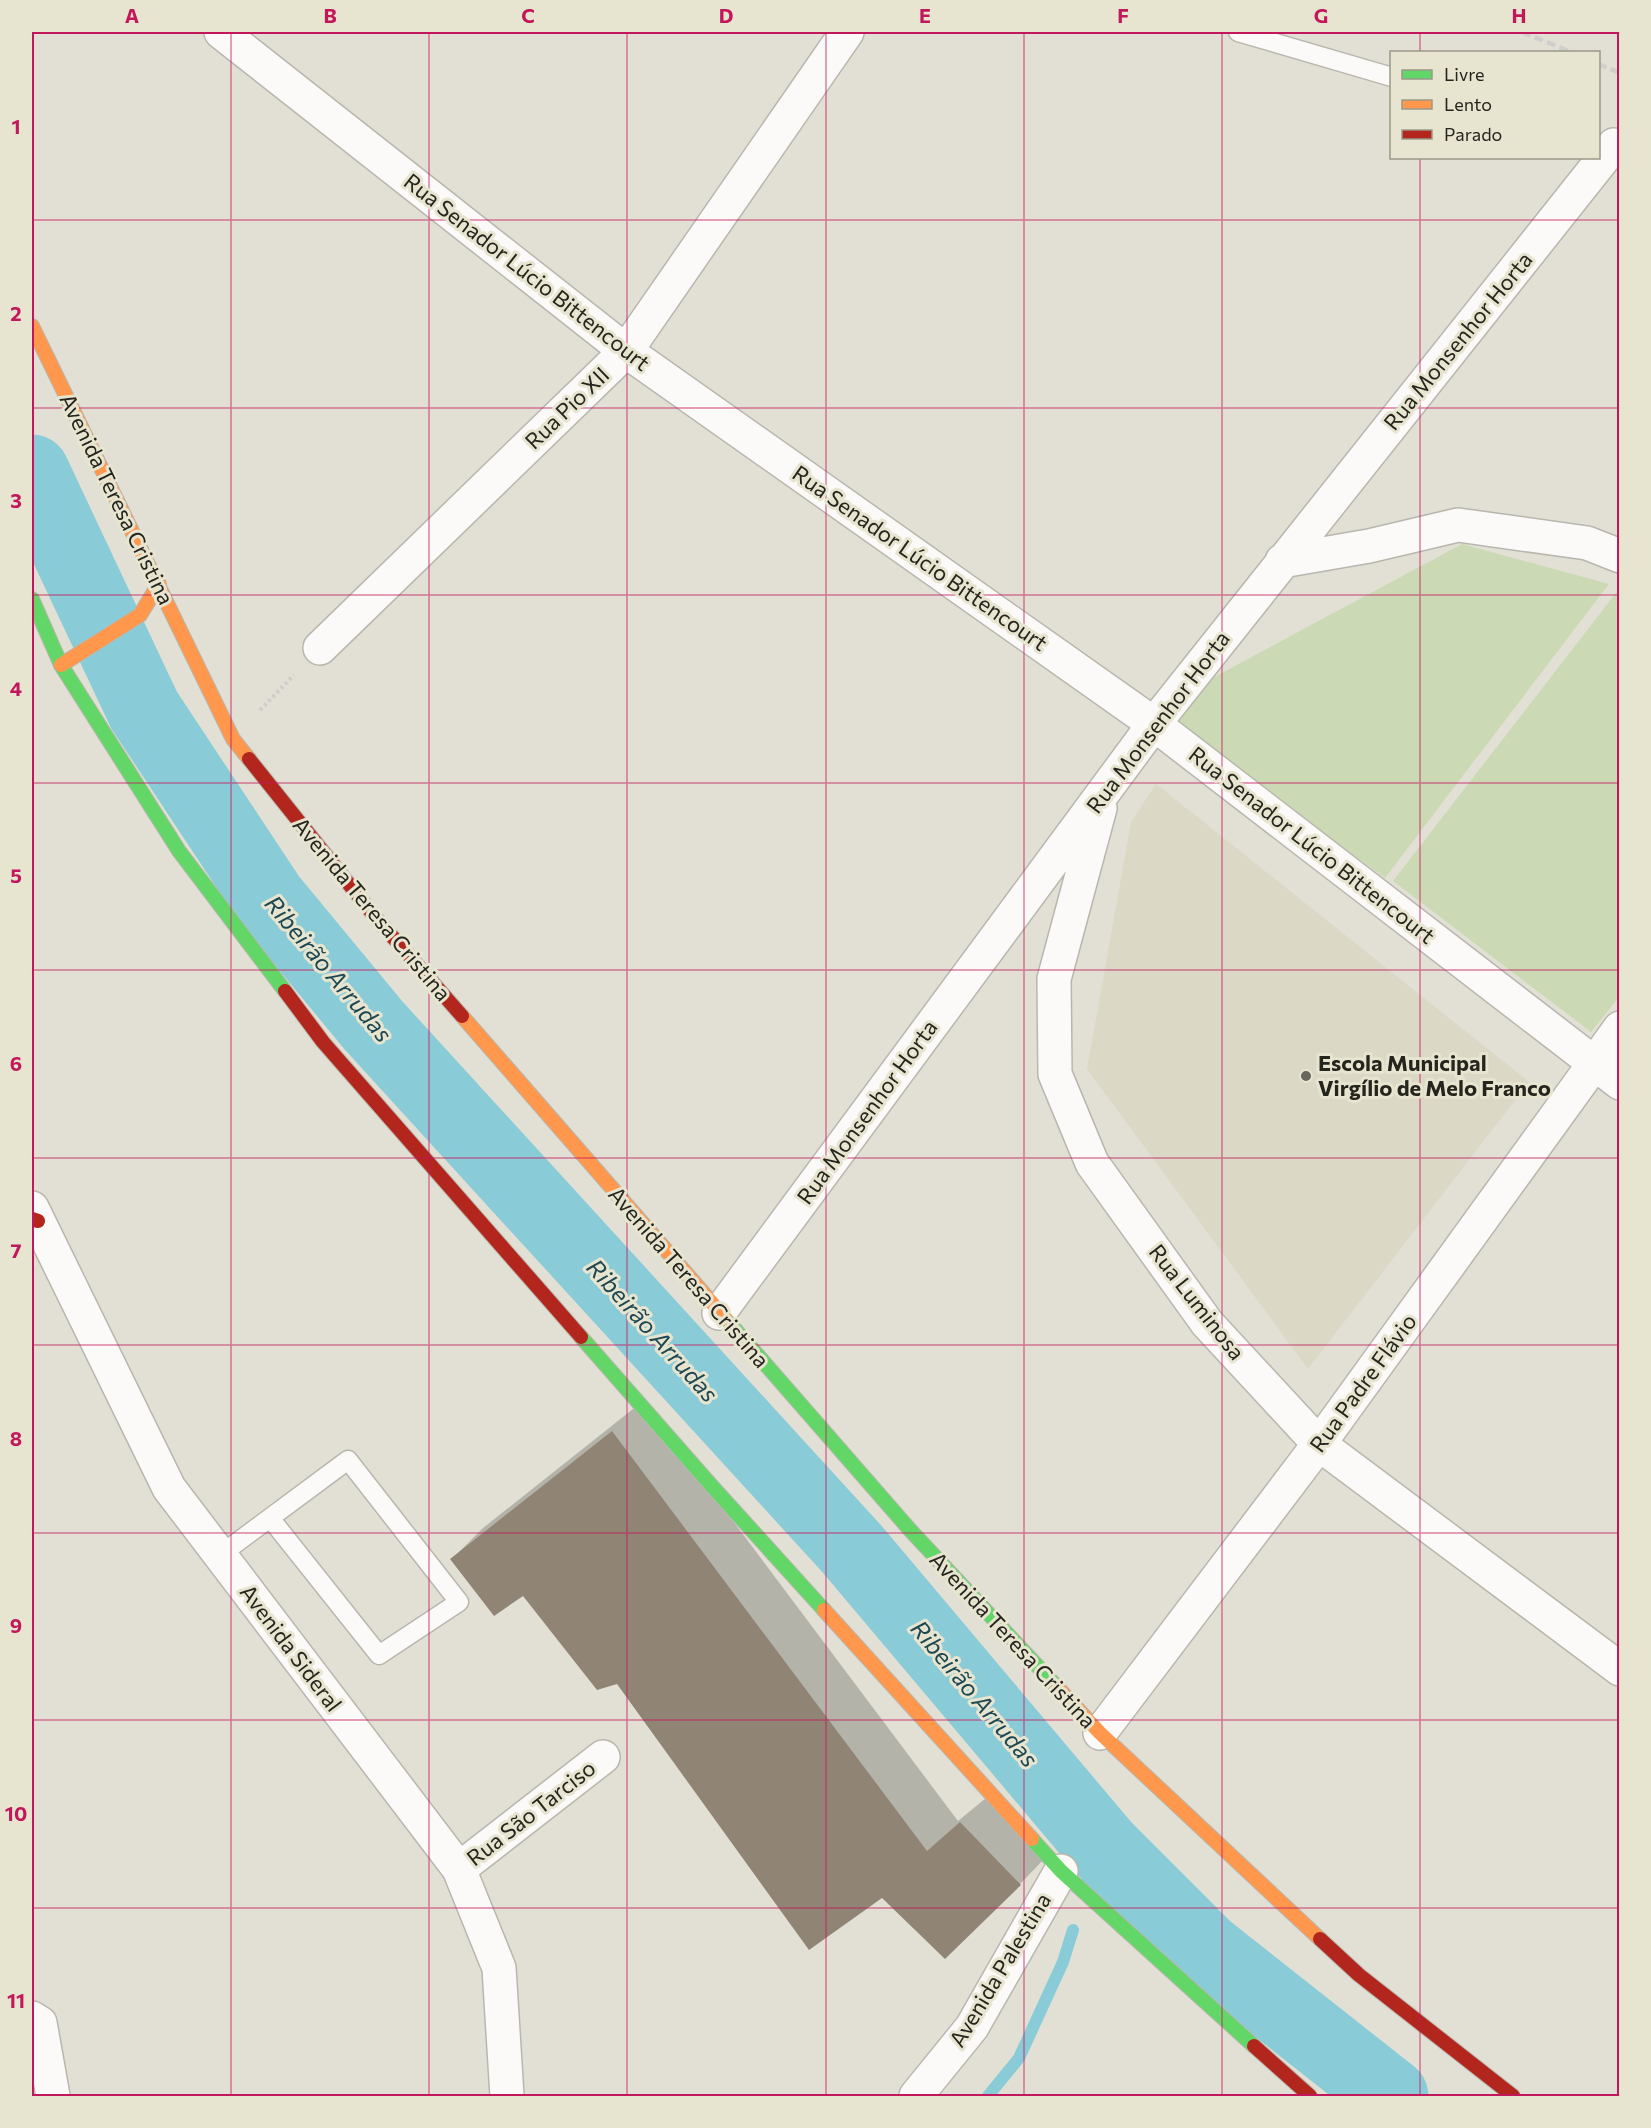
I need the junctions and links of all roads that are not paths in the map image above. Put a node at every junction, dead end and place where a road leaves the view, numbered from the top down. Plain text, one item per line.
1 (221, 32) edge
2 (847, 32) edge
3 (1238, 32) edge
4 (1390, 76) edge
5 (1611, 145) edge
6 (1600, 159) edge
7 (1600, 159) edge
8 (32, 326) edge
9 (626, 351) junction
10 (1620, 556) edge
11 (1282, 561) junction
12 (159, 584) junction
13 (32, 598) edge
14 (320, 648) road end
15 (62, 665) junction
16 (1154, 724) junction
17 (1106, 789) junction
18 (1620, 1028) edge
19 (1593, 1062) junction
20 (1620, 1083) edge
21 (34, 1216) edge
22 (719, 1313) junction
23 (1319, 1444) junction
24 (270, 1518) junction
25 (220, 1555) junction
26 (1620, 1669) edge
27 (1100, 1733) junction
28 (603, 1757) dead end
29 (459, 1869) junction
30 (1060, 1871) junction
31 (32, 2018) edge
32 (53, 2097) edge
33 (507, 2097) edge
34 (916, 2097) edge
35 (1310, 2097) edge
36 (1513, 2097) edge

1 - 9 street, Rua Senador Lúcio Bittencourt
2 - 9 street, Rua Pio XII
3 - 4 lane
5 - 6 street, Rua Monsenhor Horta
7 - 11 street, Rua Monsenhor Horta
8 - 12 main road, Avenida Teresa Cristina
9 - 14 street, Rua Pio XII
9 - 16 street, Rua Senador Lúcio Bittencourt
10 - 11 street
11 - 16 street, Rua Monsenhor Horta
12 - 15 main road
12 - 22 main road, Avenida Teresa Cristina
13 - 15 main road
15 - 30 main road
16 - 17 street, Rua Monsenhor Horta
16 - 19 street, Rua Senador Lúcio Bittencourt
17 - 22 street, Rua Monsenhor Horta
17 - 23 street, Rua Luminosa
18 - 19 street, Rua Padre Flávio
19 - 20 street, Rua Senador Lúcio Bittencourt
19 - 23 street, Rua Padre Flávio
21 - 25 street, Avenida Sideral
22 - 27 main road, Avenida Teresa Cristina
23 - 26 street, Rua Luminosa
23 - 27 street, Rua Padre Flávio
24 - 24 lane
24 - 25 lane
25 - 29 street, Avenida Sideral
27 - 36 main road, Avenida Teresa Cristina
28 - 29 street, Rua São Tarciso
29 - 33 street, Avenida Sideral
30 - 34 street, Avenida Palestina
30 - 35 main road
31 - 32 street

